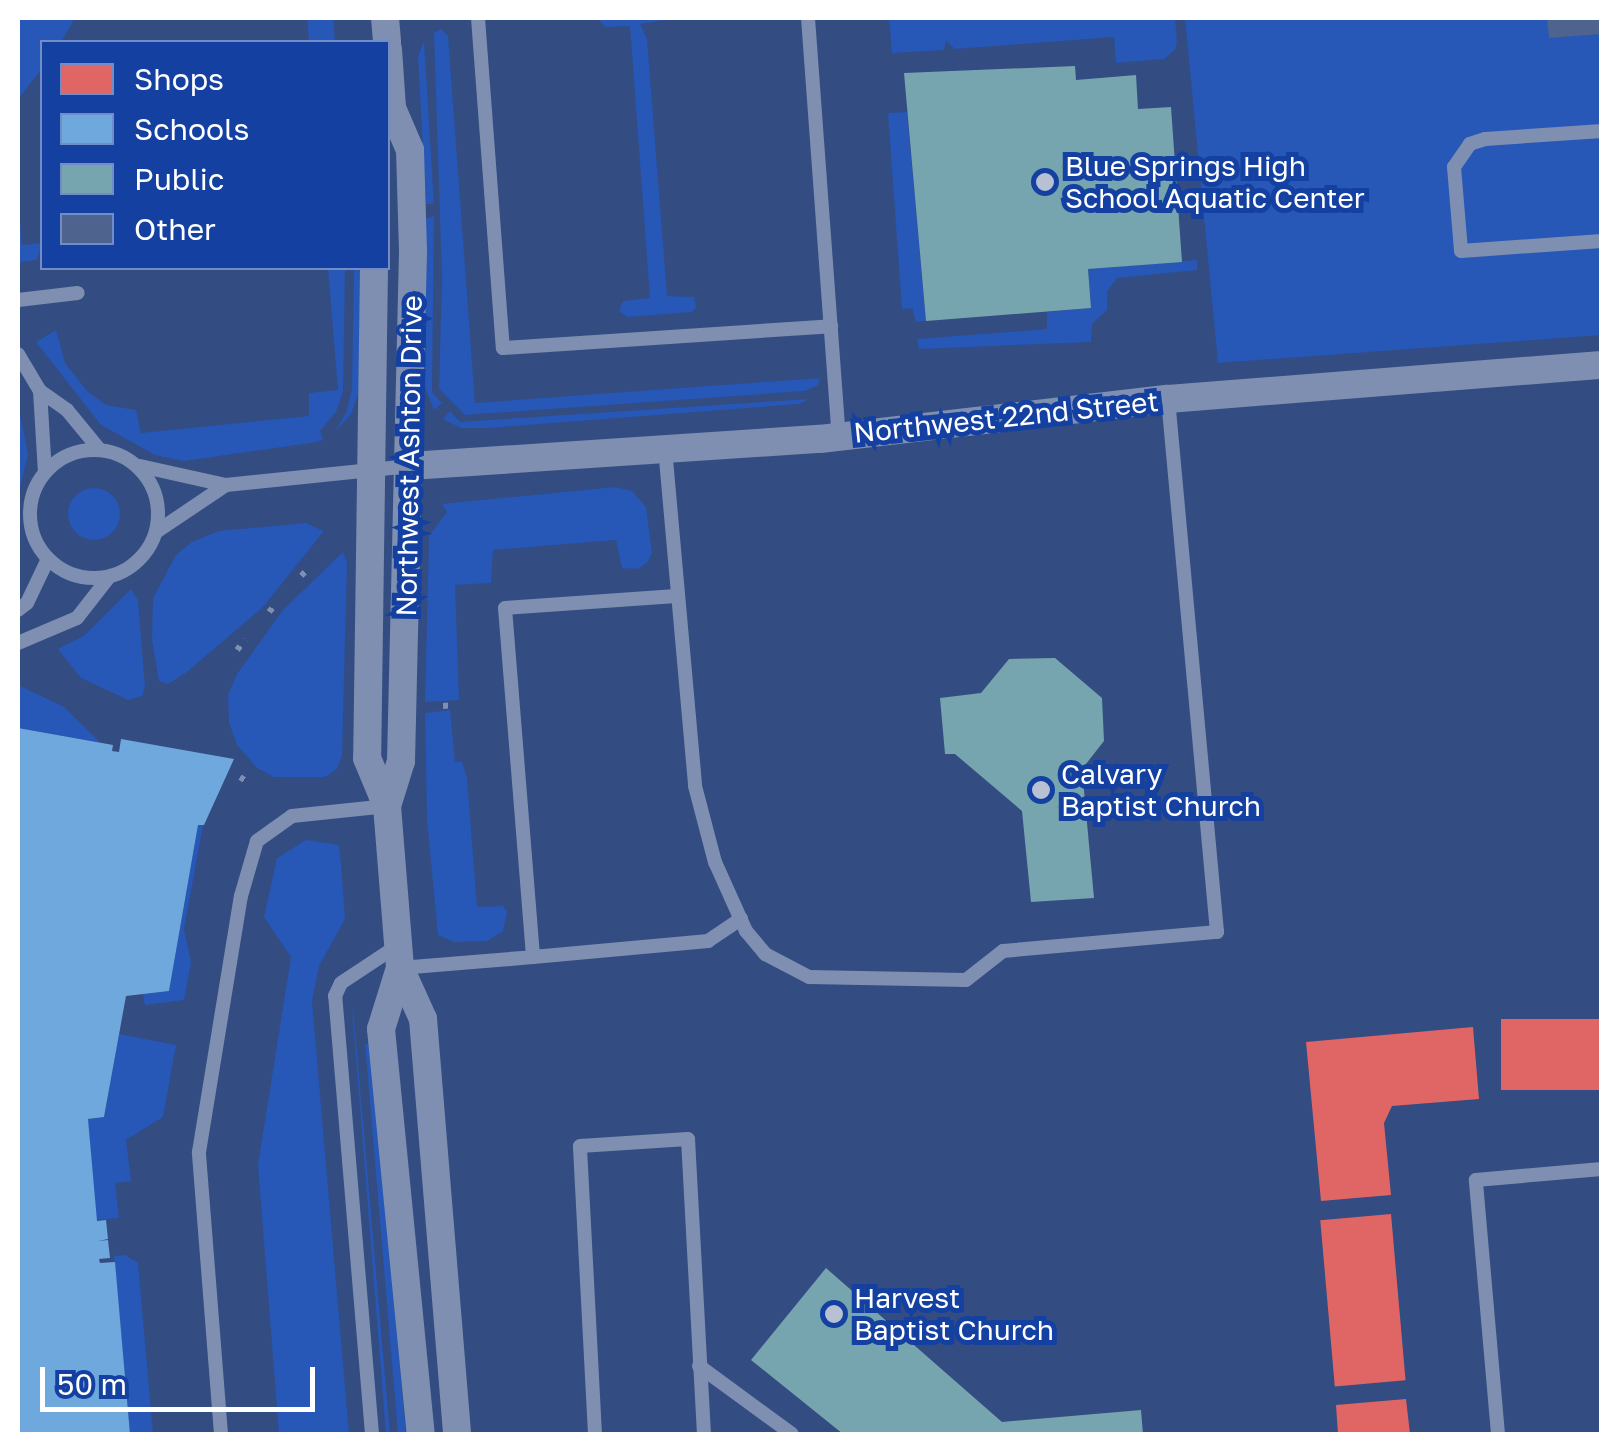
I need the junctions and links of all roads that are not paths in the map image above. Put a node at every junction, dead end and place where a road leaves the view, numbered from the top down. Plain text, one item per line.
1 (478, 18) edge
2 (808, 18) edge
3 (390, 112) edge
4 (1602, 131) edge
5 (1602, 241) edge
6 (374, 270) edge
7 (78, 293) dead end
8 (18, 300) edge
9 (831, 326) junction
10 (18, 354) edge
11 (1602, 365) edge
12 (40, 391) junction
13 (1168, 399) junction
14 (839, 436) junction
15 (665, 448) junction
16 (99, 449) junction
17 (137, 466) junction
18 (410, 466) junction
19 (372, 470) junction
20 (45, 472) junction
21 (226, 486) junction
22 (156, 532) junction
23 (48, 559) junction
24 (110, 577) junction
25 (676, 596) junction
26 (18, 610) edge
27 (18, 643) edge
28 (387, 806) junction
29 (740, 919) junction
30 (399, 957) junction
31 (533, 957) junction
32 (1602, 1169) edge
33 (699, 1366) junction
34 (221, 1434) edge
35 (372, 1434) edge
36 (420, 1434) edge
37 (458, 1434) edge
38 (595, 1434) edge
39 (704, 1434) edge
40 (792, 1434) edge
41 (1498, 1434) edge

1 - 9 lane
2 - 9 lane
3 - 18 street, Northwest Ashton Drive
4 - 5 lane
6 - 19 street, Northwest Ashton Drive
7 - 8 lane
9 - 14 lane
10 - 12 lane
11 - 13 street, Northwest 22nd Street
12 - 16 lane
12 - 20 lane
13 - 14 street, Northwest 22nd Street
13 - 29 lane
14 - 15 street, Northwest 22nd Street
15 - 18 street, Northwest 22nd Street
15 - 25 lane
16 - 17 lane
16 - 20 lane
17 - 21 lane
17 - 22 lane
18 - 19 lane
18 - 28 street, Northwest Ashton Drive
19 - 21 lane
19 - 28 street, Northwest Ashton Drive
20 - 23 lane
21 - 22 lane
22 - 24 lane
23 - 24 lane
23 - 26 lane
24 - 27 lane
25 - 29 lane
25 - 31 lane
28 - 30 street, Northwest Ashton Drive
28 - 34 lane
29 - 31 lane
30 - 31 lane
30 - 35 lane
30 - 36 street, Northwest Ashton Drive
30 - 37 street, Northwest Ashton Drive
32 - 41 lane
33 - 38 lane
33 - 39 lane
33 - 40 lane

